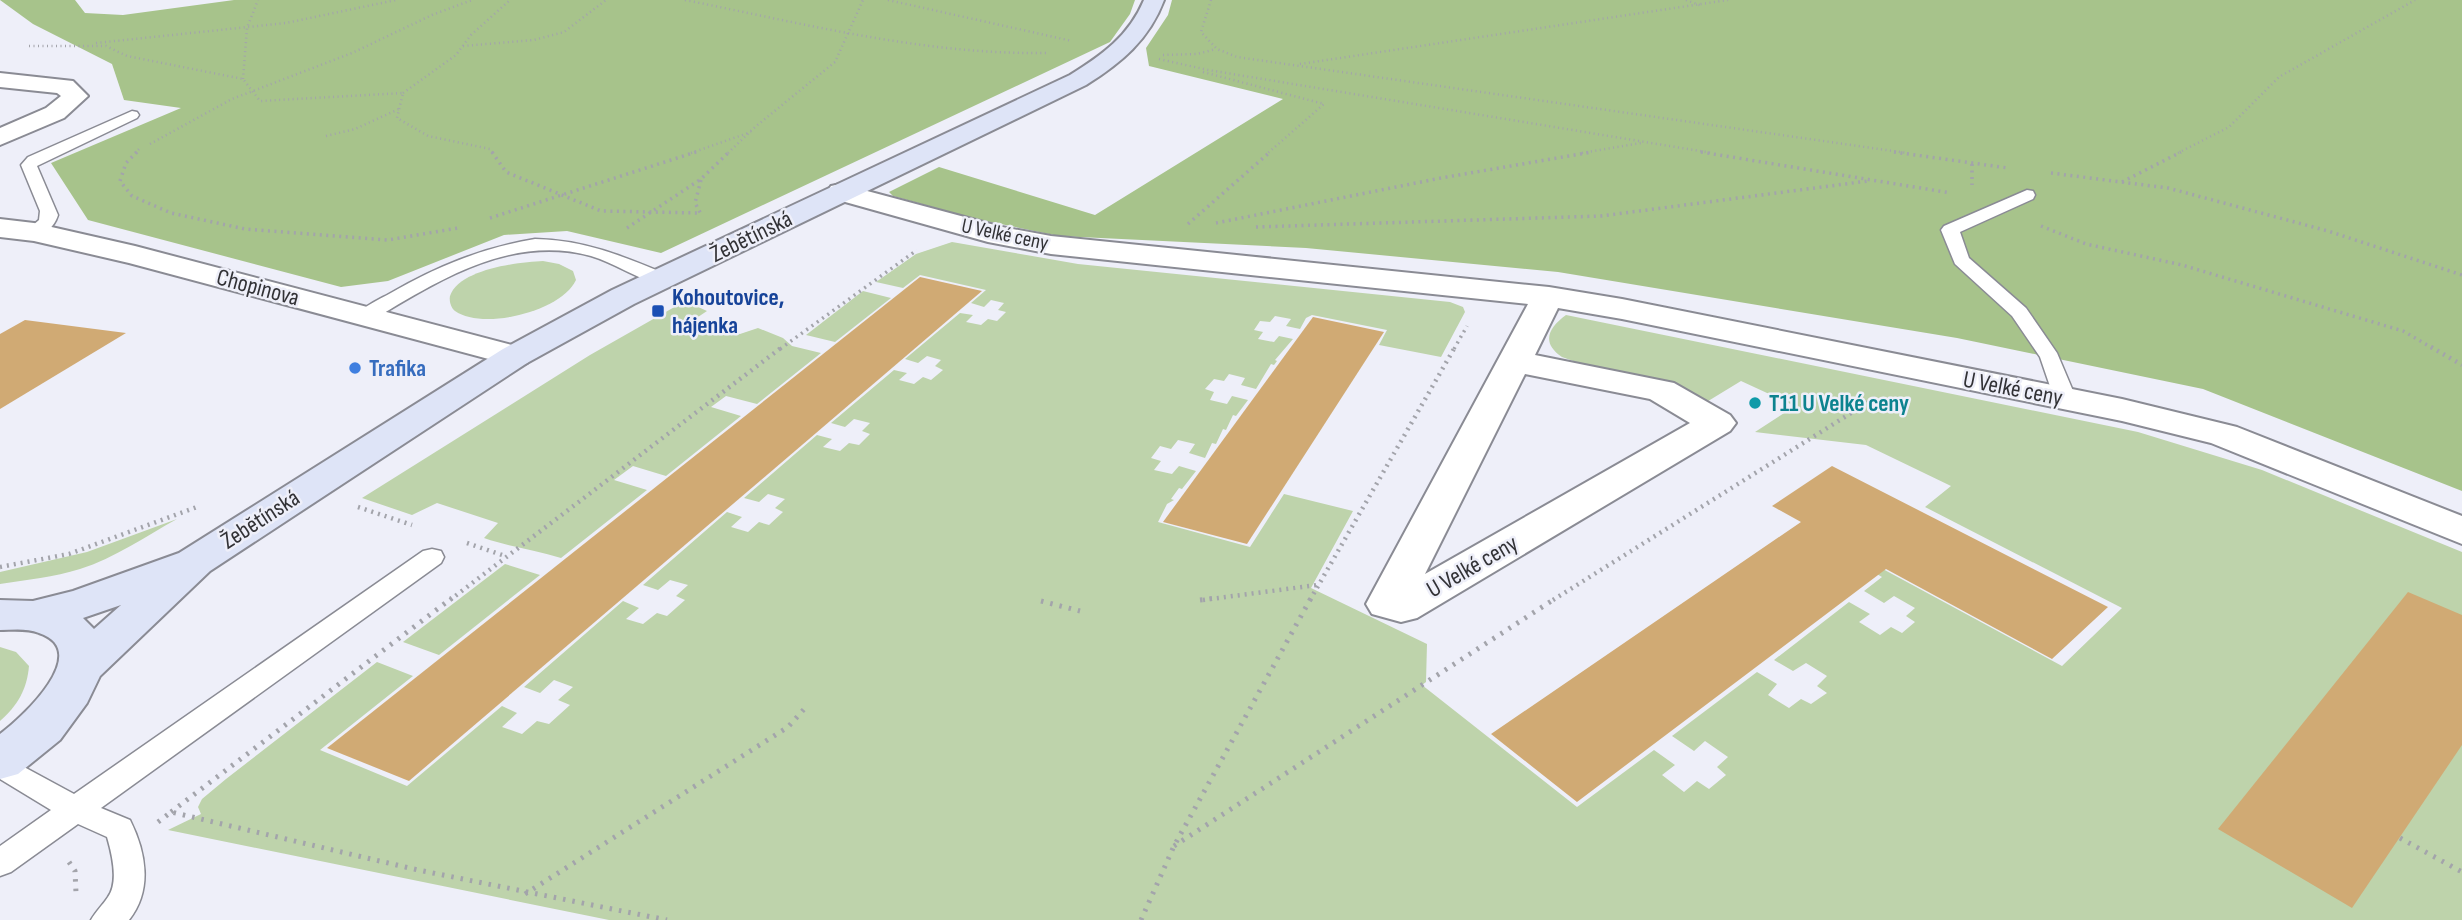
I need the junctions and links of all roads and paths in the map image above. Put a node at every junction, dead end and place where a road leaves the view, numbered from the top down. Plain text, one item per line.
1 (258, 0) edge
2 (396, 0) edge
3 (472, 0) edge
4 (510, 0) edge
5 (606, 0) edge
6 (685, 0) edge
7 (863, 0) edge
8 (888, 0) edge
9 (1154, 0) edge
10 (1211, 0) edge
11 (1686, 0) edge
12 (1728, 0) edge
13 (2415, 0) edge
14 (1702, 6) junction
15 (247, 28) junction
16 (850, 33) junction
17 (1072, 41) dead end
18 (87, 45) junction
19 (463, 46) junction
20 (20, 47) dead end
21 (1217, 49) junction
22 (1059, 52) dead end
23 (1120, 52) junction
24 (1144, 56) junction
25 (1293, 65) junction
26 (243, 79) junction
27 (0, 80) edge
28 (252, 91) junction
29 (403, 93) junction
30 (399, 109) junction
31 (132, 115) dead end
32 (751, 132) junction
33 (326, 136) dead end
34 (0, 137) edge
35 (1645, 142) junction
36 (140, 149) junction
37 (128, 152) dead end
38 (1972, 164) junction
39 (2013, 169) dead end
40 (2040, 172) dead end
41 (1872, 180) junction
42 (2122, 182) junction
43 (841, 192) junction
44 (561, 195) junction
45 (1967, 195) junction
46 (2027, 195) dead end
47 (1998, 208) junction
48 (653, 212) junction
49 (700, 213) dead end
50 (483, 221) dead end
51 (470, 225) dead end
52 (0, 228) edge
53 (1195, 228) dead end
54 (1224, 228) dead end
55 (1252, 228) dead end
56 (34, 232) junction
57 (906, 246) dead end
58 (587, 250) junction
59 (2462, 275) edge
60 (661, 279) junction
61 (1549, 296) junction
62 (367, 316) junction
63 (1469, 321) dead end
64 (515, 356) junction
65 (1515, 361) junction
66 (2462, 365) edge
67 (1881, 394) dead end
68 (2065, 398) junction
69 (206, 503) dead end
70 (2462, 531) edge
71 (432, 557) dead end
72 (195, 561) junction
73 (0, 567) edge
74 (1318, 585) junction
75 (1200, 600) dead end
76 (1041, 601) dead end
77 (1080, 611) dead end
78 (17, 615) edge
79 (83, 665) junction
80 (806, 707) dead end
81 (0, 763) edge
82 (76, 810) junction
83 (172, 812) junction
84 (2400, 838) dead end
85 (31, 841) junction
86 (126, 845) junction
87 (1174, 846) junction
88 (0, 863) edge
89 (2462, 872) edge
90 (524, 894) junction
91 (76, 901) dead end
92 (108, 920) edge
93 (667, 920) edge
94 (1141, 920) edge

1 - 15 path
2 - 15 path
3 - 28 path
4 - 19 path
5 - 19 path
6 - 16 path
7 - 16 path
8 - 17 path
9 - 23 street, Žebětínská
10 - 21 path
11 - 14 path
12 - 14 path
13 - 42 path
14 - 25 path
15 - 18 path
15 - 26 path
16 - 22 path
16 - 32 path
18 - 20 path
18 - 26 path
19 - 29 path
21 - 24 path
21 - 25 path
23 - 24 path
23 - 43 street, Žebětínská
24 - 35 path
24 - 53 path
25 - 38 path
26 - 28 path
27 - 34 street
28 - 29 path
28 - 36 path
29 - 30 path
30 - 33 path
30 - 44 path
31 - 56 lane
32 - 44 path
32 - 48 path
35 - 41 path
35 - 54 path
36 - 37 path
36 - 51 path
38 - 39 path
38 - 45 path
40 - 42 path
41 - 45 path
41 - 55 path
42 - 59 path
43 - 60 street, Žebětínská
43 - 61 street, U Velké ceny
44 - 48 path
44 - 50 path
45 - 47 path
46 - 47 lane
47 - 66 path
47 - 68 lane
48 - 49 path
48 - 58 path
52 - 56 street, Chopinova
56 - 62 street, Chopinova
57 - 83 path
58 - 60 lane
58 - 62 lane
60 - 64 street, Žebětínská
61 - 65 street, U Velké ceny
61 - 68 street, U Velké ceny
62 - 64 street, Chopinova
63 - 74 path
64 - 72 street, Žebětínská
65 - 65 street, U Velké ceny
67 - 87 path
68 - 70 street, U Velké ceny
69 - 73 path
71 - 82 lane
72 - 78 street, Žebětínská
72 - 79 street, Žebětínská
74 - 75 path
74 - 87 path
76 - 77 path
78 - 79 street
79 - 81 street, Žebětínská
80 - 90 path
81 - 82 lane
82 - 85 lane
82 - 86 lane
83 - 86 path
83 - 90 path
84 - 89 path
85 - 88 lane
85 - 91 path
86 - 92 lane
87 - 94 path
90 - 93 path

